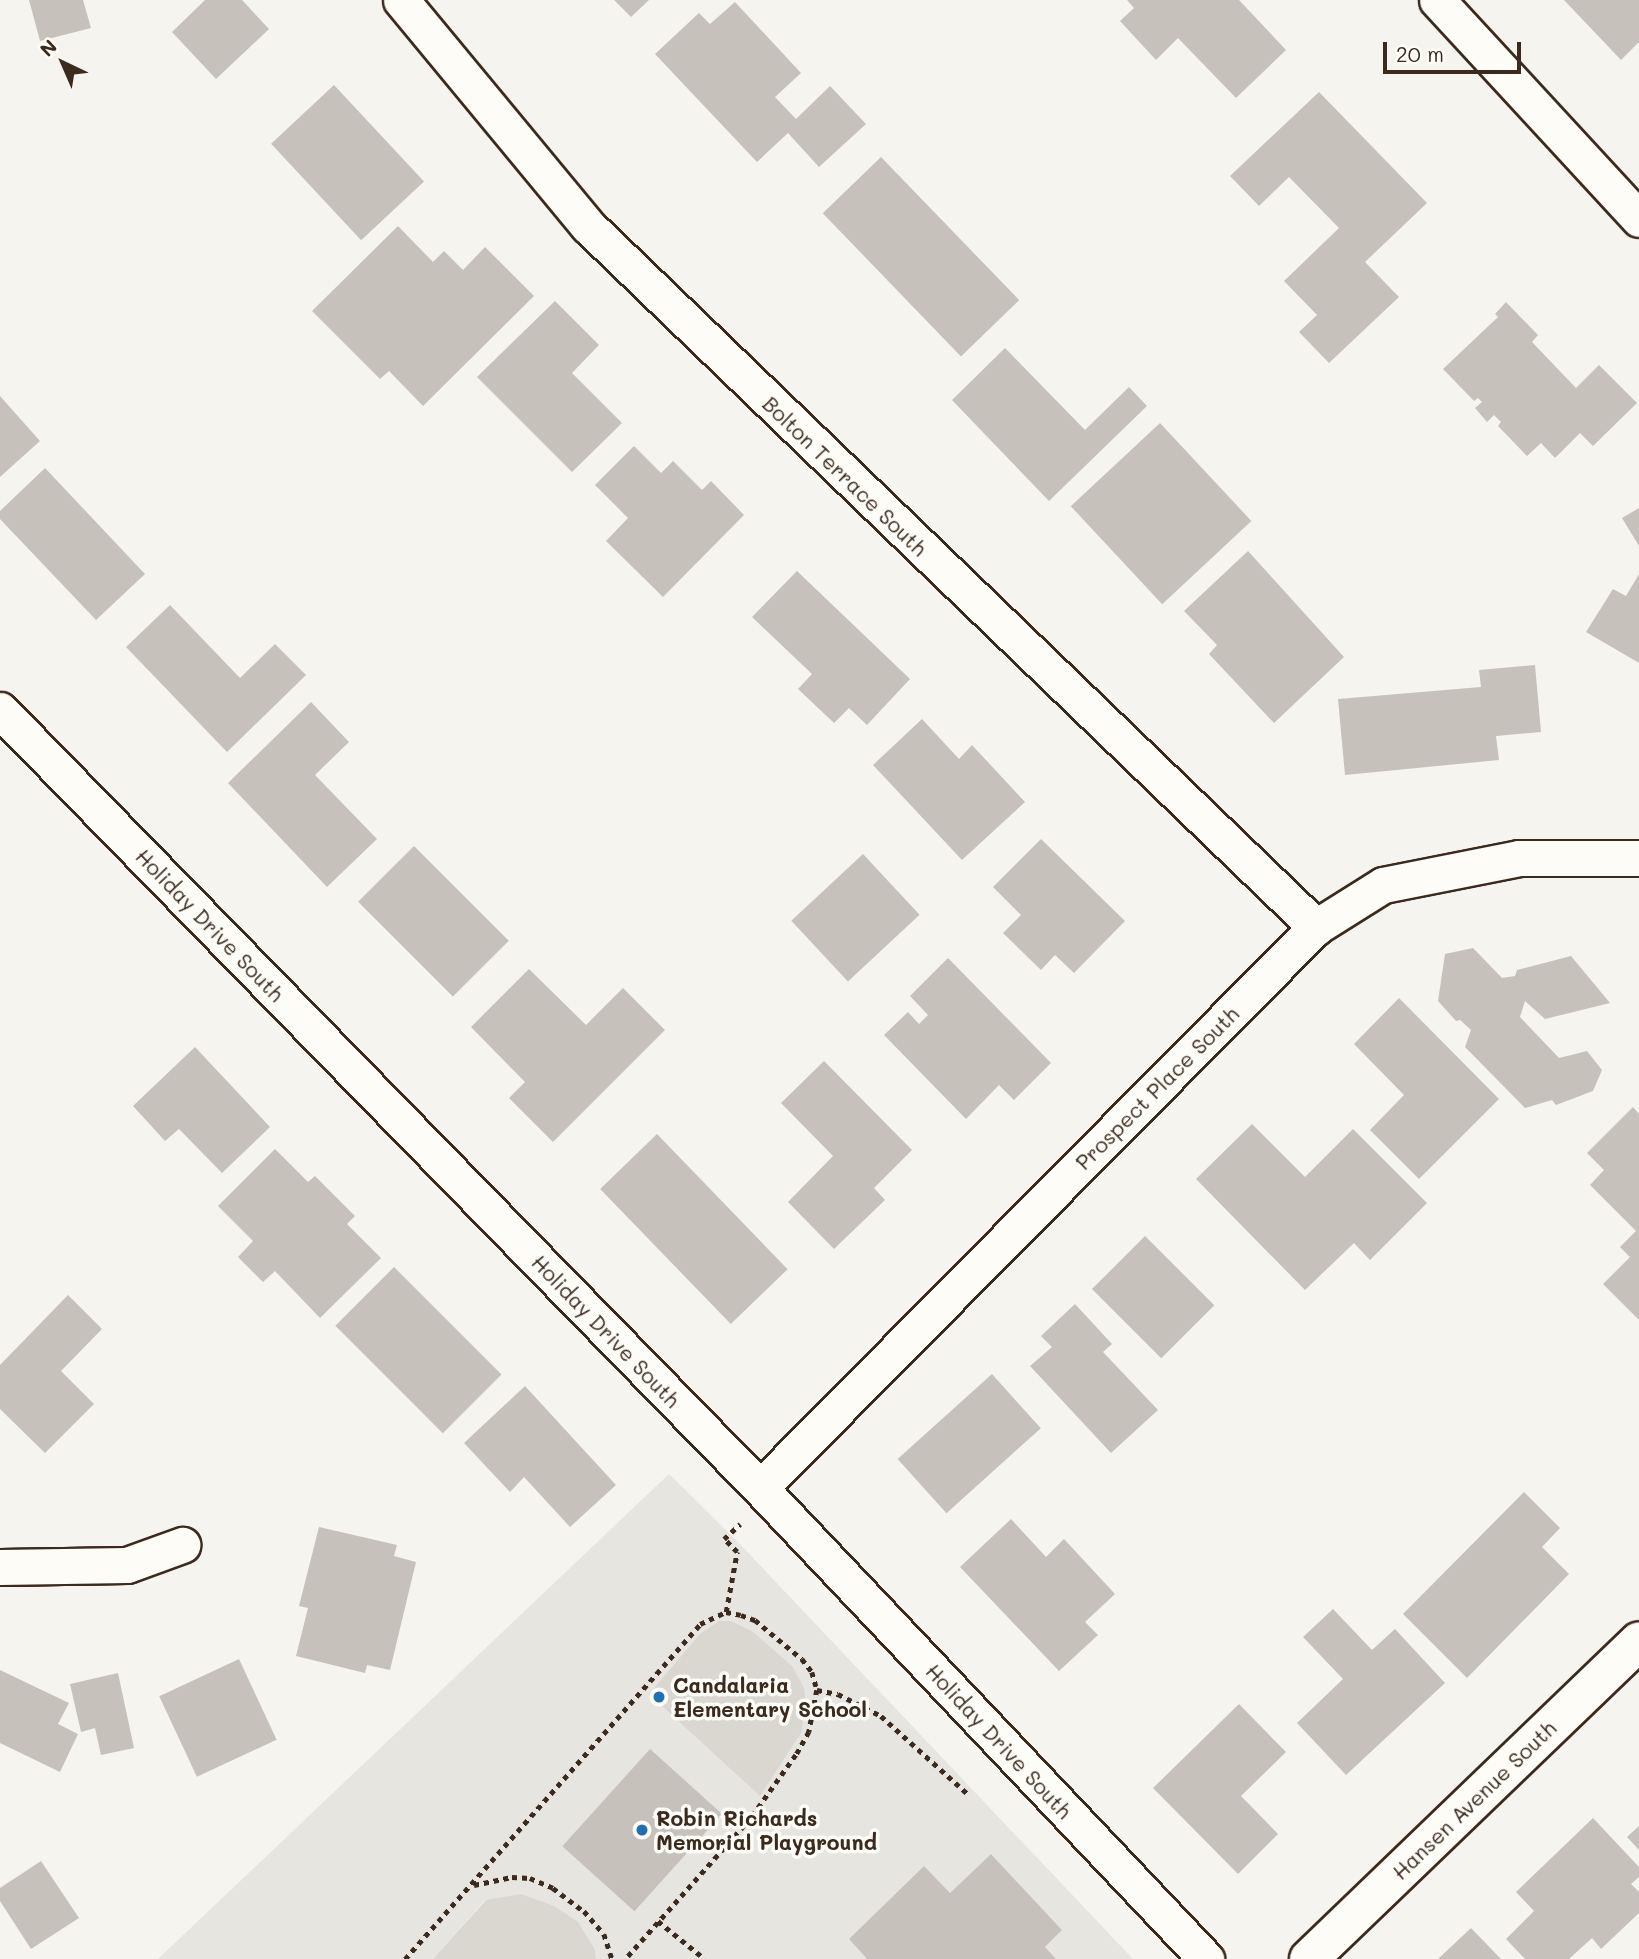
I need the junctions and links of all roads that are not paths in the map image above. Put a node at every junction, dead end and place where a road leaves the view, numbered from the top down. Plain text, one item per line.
1 (401, 0) edge
2 (1437, 0) edge
3 (1639, 219) edge
4 (0, 710) edge
5 (1639, 858) edge
6 (1316, 928) junction
7 (764, 1492) junction
8 (182, 1545) dead end
9 (0, 1567) edge
10 (1639, 1640) edge
11 (1206, 1959) edge
12 (1309, 1959) edge

1 - 6 street, Bolton Terrace South
2 - 3 street
4 - 7 street, Holiday Drive South
5 - 6 street, Prospect Place South
6 - 7 street, Prospect Place South
7 - 11 street, Holiday Drive South
8 - 9 street
10 - 12 street, Hansen Avenue South

